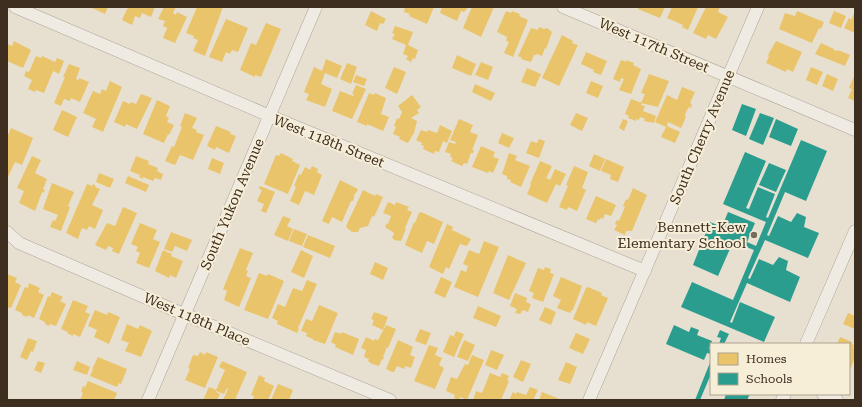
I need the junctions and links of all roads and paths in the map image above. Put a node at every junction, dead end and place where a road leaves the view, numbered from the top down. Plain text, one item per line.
1 (15, 7) edge
2 (316, 7) edge
3 (563, 7) edge
4 (758, 7) edge
5 (728, 77) junction
6 (270, 116) junction
7 (855, 130) edge
8 (855, 231) edge
9 (7, 232) edge
10 (645, 271) junction
11 (184, 314) junction
12 (806, 343) edge
13 (825, 395) edge
14 (148, 400) edge
15 (390, 400) edge
16 (589, 400) edge
17 (837, 400) edge

1 - 6 street, West 118th Street
2 - 6 street, South Yukon Avenue
3 - 5 street, West 117th Street
4 - 5 street, South Cherry Avenue
5 - 7 street, West 117th Street
5 - 10 street, South Cherry Avenue
6 - 10 street, West 118th Street
6 - 11 street, South Yukon Avenue
8 - 12 street
9 - 11 street, West 118th Place
10 - 16 street, South Cherry Avenue
11 - 14 street, South Yukon Avenue
11 - 15 street, West 118th Place
13 - 17 street

